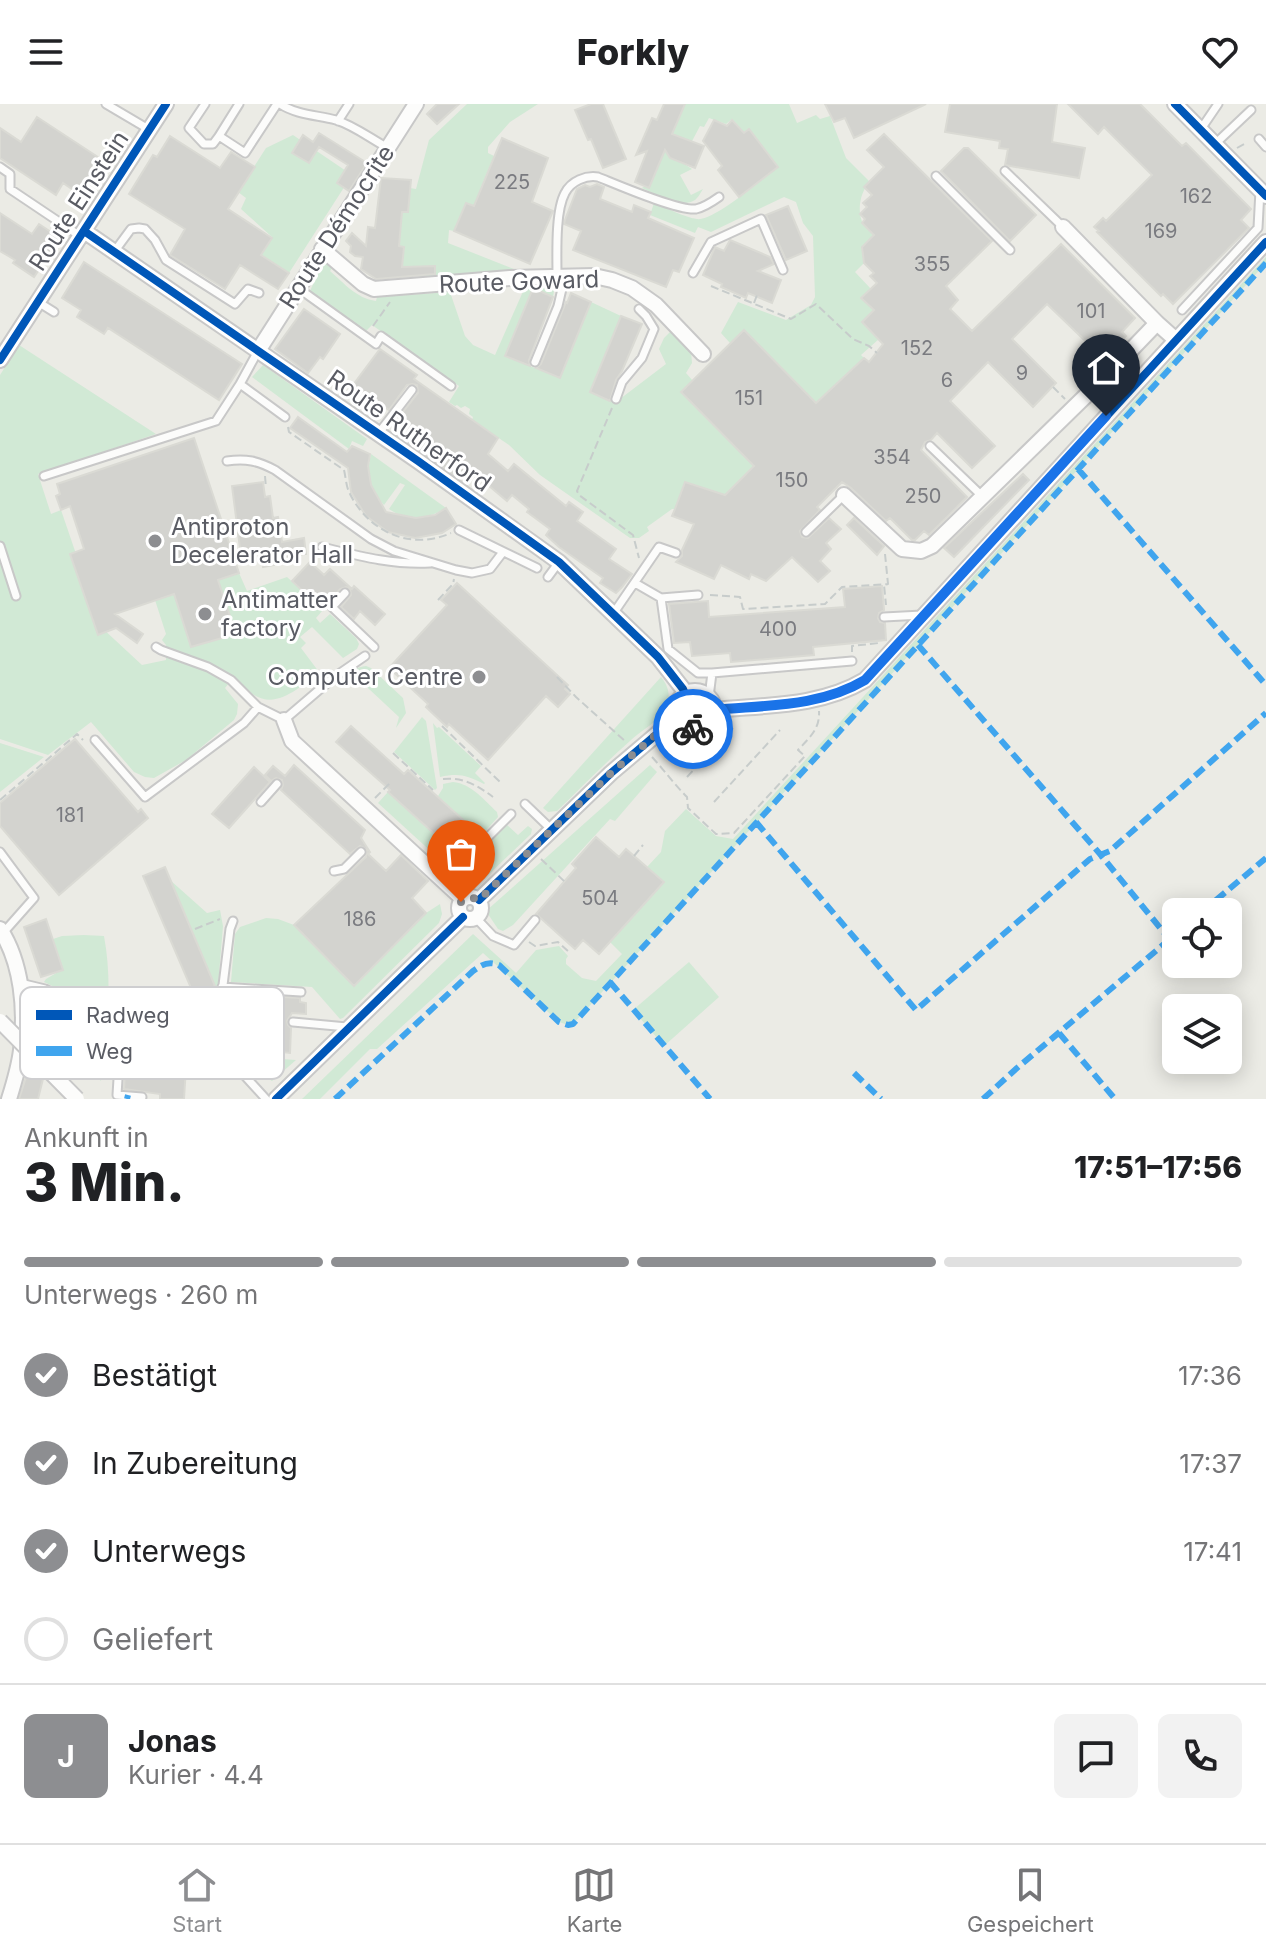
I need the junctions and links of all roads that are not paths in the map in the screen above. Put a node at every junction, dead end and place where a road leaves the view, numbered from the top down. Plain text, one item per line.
1 (106, 104) edge
2 (166, 104) edge
3 (205, 104) edge
4 (239, 104) edge
5 (279, 104) edge
6 (349, 104) edge
7 (416, 104) edge
8 (1175, 104) edge
9 (1218, 104) edge
10 (1251, 110) dead end
11 (338, 121) junction
12 (1201, 129) junction
13 (150, 130) junction
14 (219, 136) junction
15 (1259, 139) dead end
16 (1215, 144) junction
17 (1266, 147) edge
18 (388, 148) junction
19 (0, 167) edge
20 (1005, 171) dead end
21 (936, 176) dead end
22 (1263, 193) edge
23 (719, 197) dead end
24 (1063, 227) joint
25 (82, 233) junction
26 (1266, 242) edge
27 (322, 249) junction
28 (1010, 250) dead end
29 (114, 252) junction
30 (783, 270) dead end
31 (693, 273) dead end
32 (561, 276) junction
33 (298, 288) junction
34 (259, 293) dead end
35 (38, 302) junction
36 (639, 309) dead end
37 (1182, 310) dead end
38 (54, 312) dead end
39 (1157, 323) junction
40 (1176, 340) junction
41 (258, 351) junction
42 (703, 354) dead end
43 (0, 360) edge
44 (535, 362) dead end
45 (1105, 377) junction
46 (240, 384) junction
47 (451, 386) dead end
48 (412, 390) dead end
49 (1124, 396) junction
50 (616, 399) dead end
51 (285, 417) road end
52 (378, 434) junction
53 (930, 446) dead end
54 (227, 461) dead end
55 (44, 476) dead end
56 (844, 495) joint
57 (983, 497) junction
58 (459, 530) road end
59 (806, 532) dead end
60 (0, 546) edge
61 (322, 547) dead end
62 (503, 552) junction
63 (676, 553) dead end
64 (559, 562) junction
65 (436, 563) junction
66 (537, 568) dead end
67 (548, 577) dead end
68 (635, 583) junction
69 (345, 593) dead end
70 (698, 595) road end
71 (16, 596) dead end
72 (661, 598) junction
73 (613, 614) junction
74 (925, 615) junction
75 (886, 617) road end
76 (156, 647) dead end
77 (374, 647) dead end
78 (365, 656) dead end
79 (852, 661) dead end
80 (712, 673) junction
81 (685, 694) junction
82 (712, 703) junction
83 (258, 707) junction
84 (677, 717) junction
85 (284, 720) junction
86 (95, 740) dead end
87 (277, 784) dead end
88 (261, 802) dead end
89 (525, 804) dead end
90 (511, 814) dead end
91 (552, 830) junction
92 (0, 852) edge
93 (361, 852) dead end
94 (468, 857) dead end
95 (334, 871) dead end
96 (471, 900) junction
97 (470, 918) junction
98 (535, 920) dead end
99 (233, 921) road end
100 (1, 931) edge
101 (20, 983) junction
102 (20, 987) edge
103 (37, 987) edge
104 (222, 987) edge
105 (284, 991) edge
106 (301, 992) dead end
107 (0, 1021) edge
108 (293, 1022) dead end
109 (350, 1027) junction
110 (20, 1041) edge
111 (20, 1056) edge
112 (57, 1079) edge
113 (118, 1079) edge
114 (248, 1079) edge
115 (142, 1097) dead end
116 (9, 1099) edge
117 (77, 1099) edge
118 (266, 1099) edge
119 (276, 1099) edge

1 - 13 lane
2 - 13 street, Route Einstein
3 - 14 lane
4 - 14 lane
5 - 11 lane
5 - 14 lane
6 - 11 lane
7 - 18 street, Route Démocrite
8 - 12 street
9 - 12 lane
10 - 16 lane
11 - 18 lane
12 - 16 street
13 - 25 street, Route Einstein
15 - 17 lane
16 - 22 street
18 - 27 street, Route Démocrite
19 - 25 lane
20 - 24 lane
21 - 28 lane
22 - 37 lane
23 - 32 lane
24 - 39 street
25 - 29 street, Route Rutherford
25 - 35 street, Route Einstein
26 - 40 street
27 - 32 street, Route Goward
27 - 33 street, Route Démocrite
29 - 34 lane
29 - 41 street, Route Rutherford
30 - 31 lane
32 - 42 street, Route Goward
32 - 44 lane
33 - 41 street, Route Démocrite
33 - 47 lane
35 - 38 lane
35 - 43 street, Route Einstein
36 - 50 lane
39 - 40 street
39 - 45 street
40 - 49 street
41 - 46 lane
41 - 52 street, Route Rutherford
45 - 49 lane
45 - 57 street
46 - 51 lane
46 - 55 lane
48 - 52 lane
49 - 74 street
52 - 64 street, Route Rutherford
53 - 57 lane
54 - 65 lane
56 - 57 street
56 - 59 lane
58 - 62 lane
60 - 71 lane
61 - 65 lane
62 - 65 lane
62 - 66 lane
63 - 68 lane
64 - 67 lane
64 - 73 street, Route Rutherford
68 - 72 lane
68 - 73 lane
69 - 77 lane
70 - 72 lane
72 - 80 lane
73 - 81 street, Route Rutherford
74 - 75 lane
74 - 82 street
76 - 83 lane
78 - 85 lane
79 - 80 lane
80 - 82 lane
81 - 82 street
81 - 84 street
82 - 84 street
83 - 85 lane
83 - 86 lane
84 - 91 street
85 - 96 street
87 - 88 lane
89 - 91 lane
90 - 94 lane
91 - 96 street
92 - 100 lane
93 - 95 lane
96 - 97 street
97 - 98 lane
97 - 109 street
99 - 104 lane
100 - 101 street
101 - 102 street
101 - 103 lane
105 - 106 lane
107 - 110 street, bridge
108 - 109 lane
109 - 119 street
111 - 116 street
112 - 117 street, bridge
113 - 115 lane
114 - 118 lane

